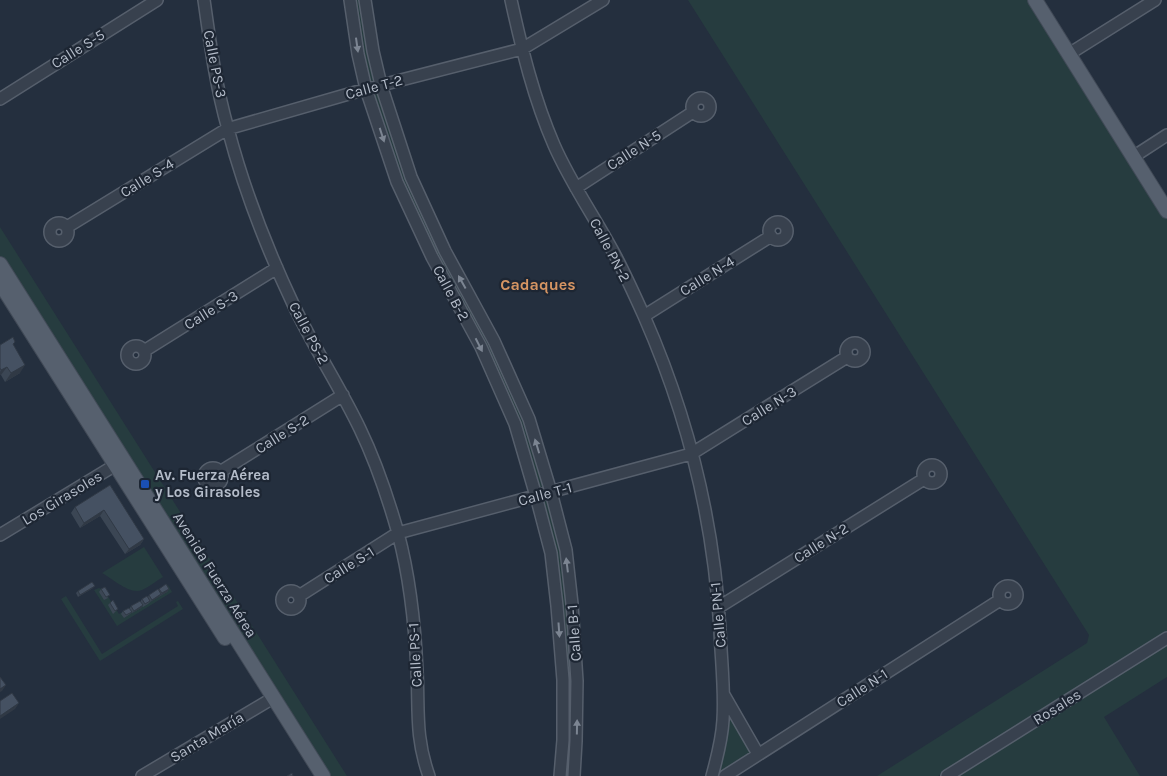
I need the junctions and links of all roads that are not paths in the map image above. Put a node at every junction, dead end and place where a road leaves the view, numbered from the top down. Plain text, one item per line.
1 (157, 0) edge
2 (204, 0) edge
3 (350, 0) edge
4 (365, 0) edge
5 (512, 0) edge
6 (603, 0) edge
7 (1035, 0) edge
8 (1155, 0) edge
9 (522, 49) junction
10 (1069, 54) junction
11 (381, 85) junction
12 (366, 89) junction
13 (0, 99) edge
14 (693, 112) dead end
15 (227, 129) junction
16 (1167, 135) edge
17 (1133, 156) junction
18 (576, 188) junction
19 (1167, 211) edge
20 (67, 227) dead end
21 (771, 236) dead end
22 (0, 264) edge
23 (277, 268) junction
24 (0, 283) edge
25 (644, 316) junction
26 (144, 351) dead end
27 (847, 357) dead end
28 (343, 395) junction
29 (691, 454) junction
30 (119, 463) junction
31 (220, 472) dead end
32 (924, 479) dead end
33 (551, 492) junction
34 (536, 496) junction
35 (398, 533) junction
36 (0, 535) edge
37 (299, 596) dead end
38 (1000, 600) dead end
39 (718, 607) junction
40 (1167, 638) edge
41 (563, 680) junction
42 (577, 682) junction
43 (723, 693) junction
44 (269, 700) junction
45 (758, 754) junction
46 (142, 776) edge
47 (312, 776) edge
48 (323, 776) edge
49 (430, 776) edge
50 (560, 776) edge
51 (574, 776) edge
52 (712, 776) edge
53 (725, 776) edge
54 (948, 776) edge

1 - 13 street, Calle S-5
2 - 15 street, Calle PS-3
3 -> 12 street, Calle B-2
4 - 11 street, Calle B-2
5 - 9 street, Calle PN-2
6 - 9 street, Calle T-2
7 - 10 main road
8 - 10 street
9 - 11 street, Calle T-2
9 - 18 street, Calle PN-2
10 - 17 main road
11 - 12 street, Calle T-2
33 -> 11 street, Calle B-2
12 - 15 street, Calle T-2
12 -> 34 street, Calle B-2
14 - 18 street, Calle N-5
15 - 20 street, Calle S-4
15 - 23 street, Calle PS-2
16 - 17 street
17 - 19 main road
18 - 25 street, Calle PN-2
21 - 25 street, Calle N-4
22 - 30 main road, Avenida Fuerza Aérea
23 - 26 street, Calle S-3
23 - 28 street, Calle PS-2
24 - 30 main road, Avenida Fuerza Aérea
25 - 29 street, Calle PN-2
27 - 29 street, Calle N-3
28 - 31 street, Calle S-2
28 - 35 street, Calle PS-2
29 - 33 street, Calle T-1
29 - 39 street, Calle PN-1
30 - 36 street, Los Girasoles
30 - 44 main road, Avenida Fuerza Aérea
32 - 39 street, Calle N-2
33 - 34 street, Calle T-1
42 -> 33 street, Calle B-1
34 - 35 street, Calle T-1
34 -> 41 street, Calle B-1
35 - 37 street, Calle S-1
35 - 49 street, Calle PS-1
38 - 45 street, Calle N-1
39 - 43 street, Calle PN-1
40 - 54 street, Rosales
41 - 42 street
41 - 50 street, Calle B-1
51 -> 42 street, Calle B-1
43 - 45 street
43 - 52 street, Calle PN-1
44 - 46 street, Santa María
44 - 47 main road, Avenida Fuerza Aérea
44 - 48 main road, Avenida Fuerza Aérea
45 - 53 street, Calle N-1

